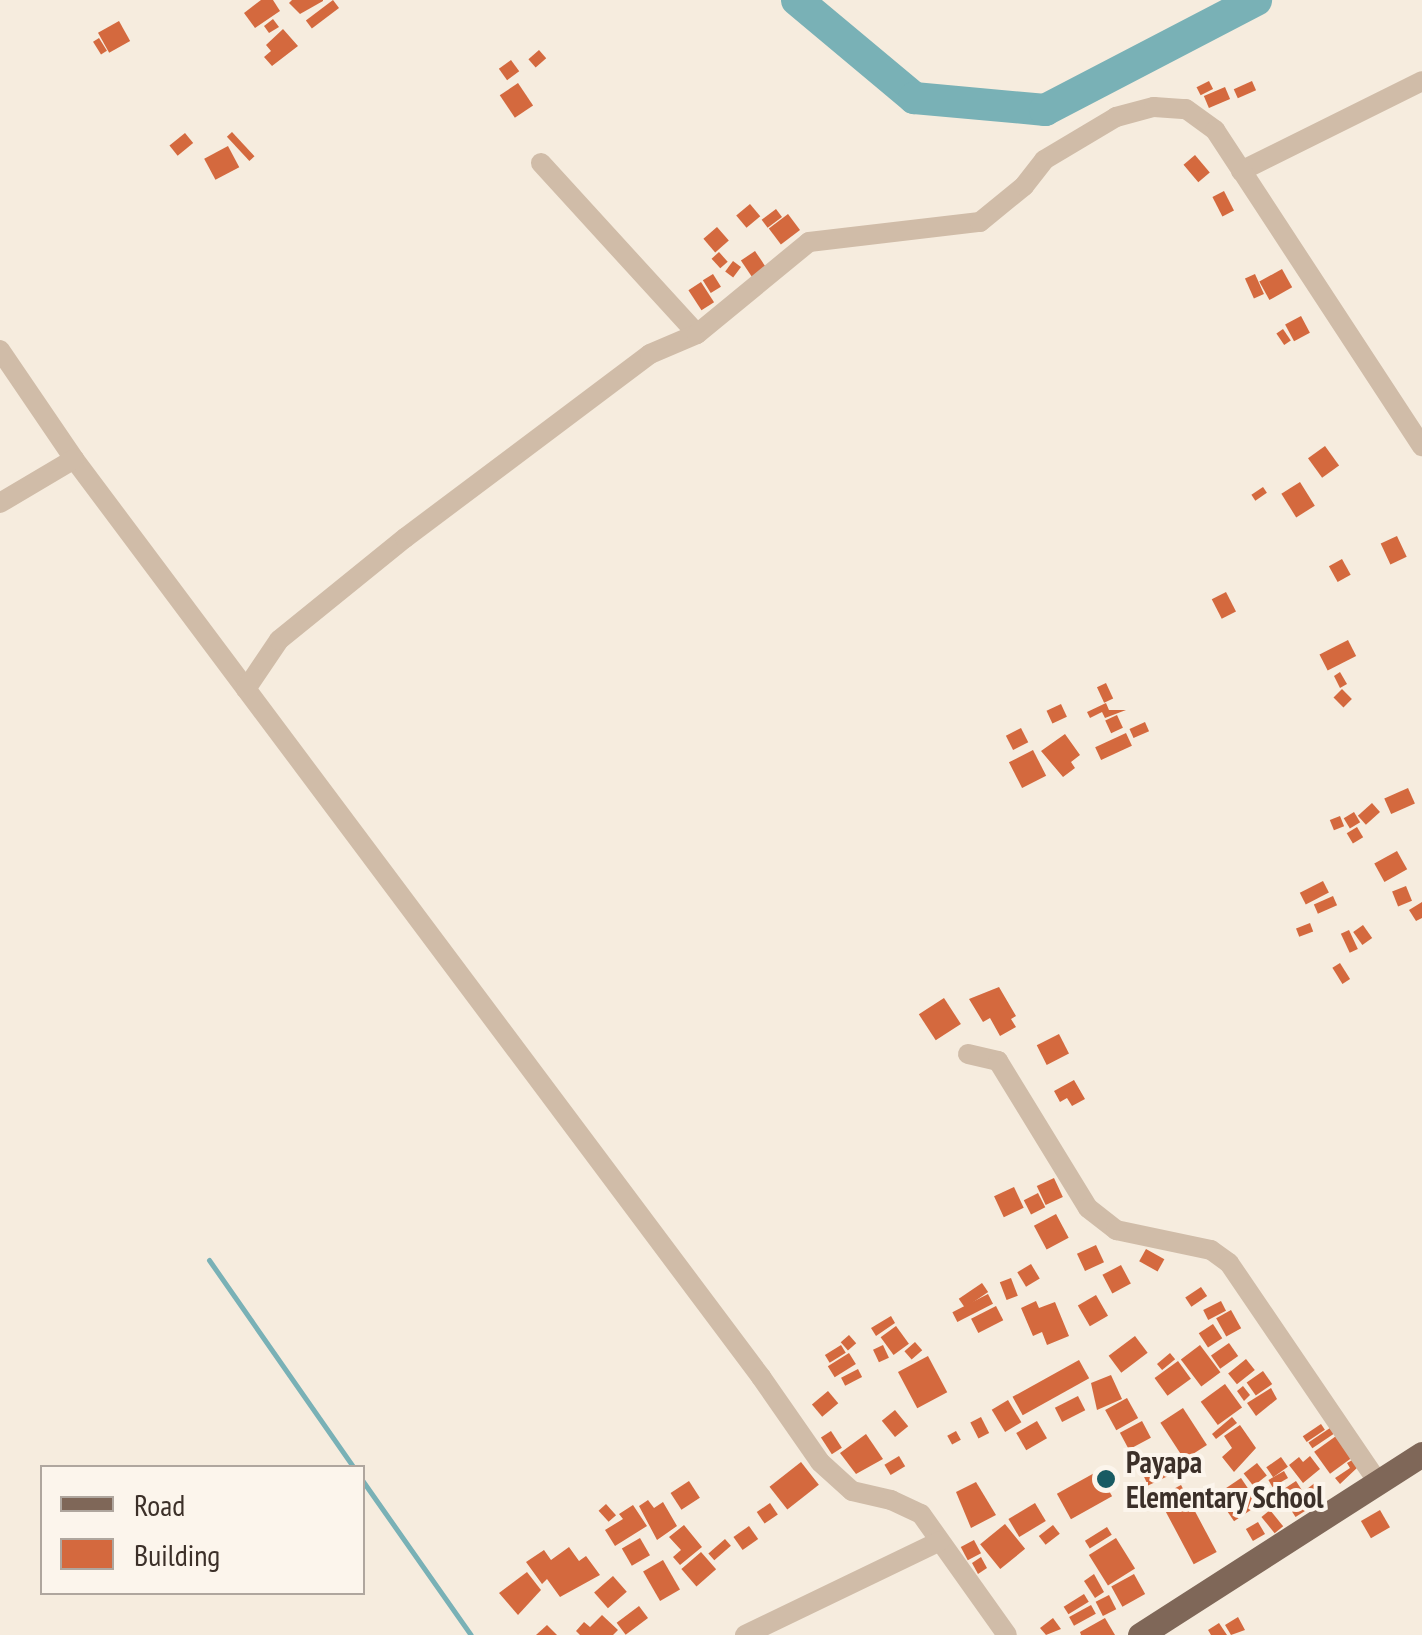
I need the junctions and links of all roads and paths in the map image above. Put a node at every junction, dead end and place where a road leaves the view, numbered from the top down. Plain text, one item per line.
1 (1422, 82) edge
2 (541, 163) dead end
3 (1241, 171) junction
4 (696, 334) junction
5 (0, 350) edge
6 (1422, 446) edge
7 (74, 459) junction
8 (0, 503) edge
9 (246, 689) junction
10 (968, 1054) dead end
11 (1422, 1454) edge
12 (1378, 1482) junction
13 (940, 1542) junction
14 (745, 1635) edge
15 (1007, 1635) edge
16 (1140, 1635) edge

1 - 3 street
2 - 4 street
3 - 4 street
3 - 6 street
4 - 9 street
5 - 7 street
7 - 8 street
7 - 9 street
9 - 13 street
10 - 12 street
11 - 12 main road
12 - 16 main road
13 - 14 street
13 - 15 street

